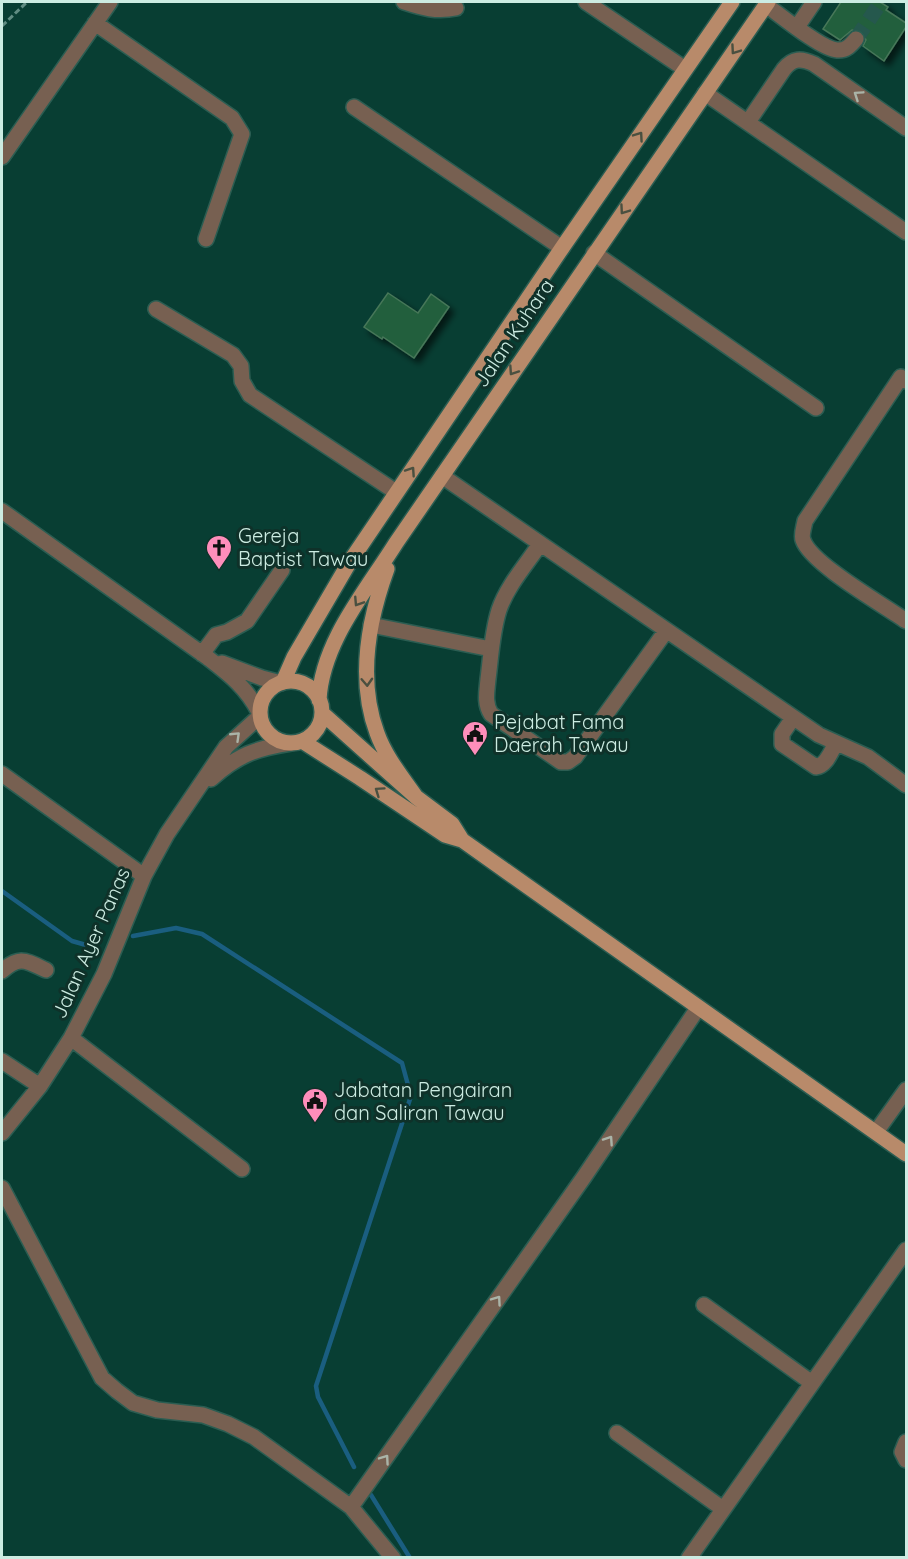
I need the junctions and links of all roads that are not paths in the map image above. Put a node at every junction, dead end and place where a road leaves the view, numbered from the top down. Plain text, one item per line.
1 (110, 2) edge
2 (404, 2) edge
3 (586, 2) edge
4 (732, 2) edge
5 (814, 2) edge
6 (767, 3) edge
7 (456, 8) dead end
8 (94, 23) junction
9 (797, 27) junction
10 (856, 39) tunnel mouth
11 (685, 69) junction
12 (705, 93) junction
13 (354, 107) dead end
14 (748, 122) junction
15 (906, 128) edge
16 (2, 157) edge
17 (906, 232) edge
18 (206, 239) dead end
19 (562, 248) junction
20 (594, 252) junction
21 (156, 309) dead end
22 (905, 376) edge
23 (816, 408) dead end
24 (442, 476) junction
25 (396, 492) junction
26 (2, 511) edge
27 (396, 543) junction
28 (540, 544) junction
29 (282, 570) dead end
30 (906, 621) edge
31 (371, 625) junction
32 (666, 631) junction
33 (491, 649) junction
34 (205, 656) junction
35 (282, 682) junction
36 (321, 706) junction
37 (260, 714) junction
38 (793, 718) junction
39 (296, 742) junction
40 (836, 743) junction
41 (2, 774) edge
42 (906, 785) edge
43 (193, 795) junction
44 (416, 797) junction
45 (462, 840) junction
46 (144, 876) junction
47 (46, 969) dead end
48 (2, 971) edge
49 (698, 1008) junction
50 (71, 1038) junction
51 (2, 1061) edge
52 (40, 1086) junction
53 (906, 1090) edge
54 (876, 1132) junction
55 (2, 1133) edge
56 (906, 1154) edge
57 (242, 1169) dead end
58 (2, 1188) edge
59 (906, 1250) edge
60 (704, 1305) dead end
61 (812, 1383) junction
62 (617, 1433) dead end
63 (906, 1442) edge
64 (906, 1460) edge
65 (351, 1507) junction
66 (723, 1509) junction
67 (393, 1557) edge
68 (689, 1557) edge

1 - 8 street
2 - 7 street
3 - 11 street
4 - 11 main road, Jalan Kuhara
5 - 9 street
6 - 9 street
6 -> 12 main road, Jalan Kuhara
8 - 16 street
8 - 18 street
9 - 10 street
19 -> 11 main road, Jalan Kuhara
12 - 14 street
12 -> 20 main road, Jalan Kuhara
13 - 19 street
15 -> 14 street
14 - 17 street
25 -> 19 main road, Jalan Kuhara
20 - 23 street
20 -> 24 main road, Jalan Kuhara
21 - 25 street
22 - 30 street
24 - 27 main road, Jalan Kuhara
24 - 28 street
25 - 35 main road, Jalan Kuhara
26 - 34 street
27 - 31 main road
27 -> 36 main road, Jalan Kuhara
28 - 32 street
28 - 33 street
29 - 34 street
31 - 33 street
31 -> 44 main road
32 - 33 street
32 - 38 street
34 - 35 street
34 - 37 street
35 - 36 main road
35 - 37 main road
36 - 39 main road
36 - 44 main road
37 - 39 main road
43 -> 37 street, Jalan Ayer Panas
38 - 40 street
38 - 40 street
39 - 43 street, Jalan Ayer Panas
45 -> 39 main road
40 - 42 street
41 - 46 street
43 - 46 street, Jalan Ayer Panas
44 - 45 main road
45 - 49 main road
46 - 50 street, Jalan Ayer Panas
47 - 48 street
49 - 54 main road
65 -> 49 street
50 - 52 street, Jalan Ayer Panas
50 - 57 street
51 - 52 street
52 - 55 street, Jalan Ayer Panas
53 - 54 street
54 - 56 main road
58 - 65 street
59 - 61 street
60 - 61 street
61 - 66 street
62 - 66 street
63 - 64 street
65 - 67 street
66 - 68 street

